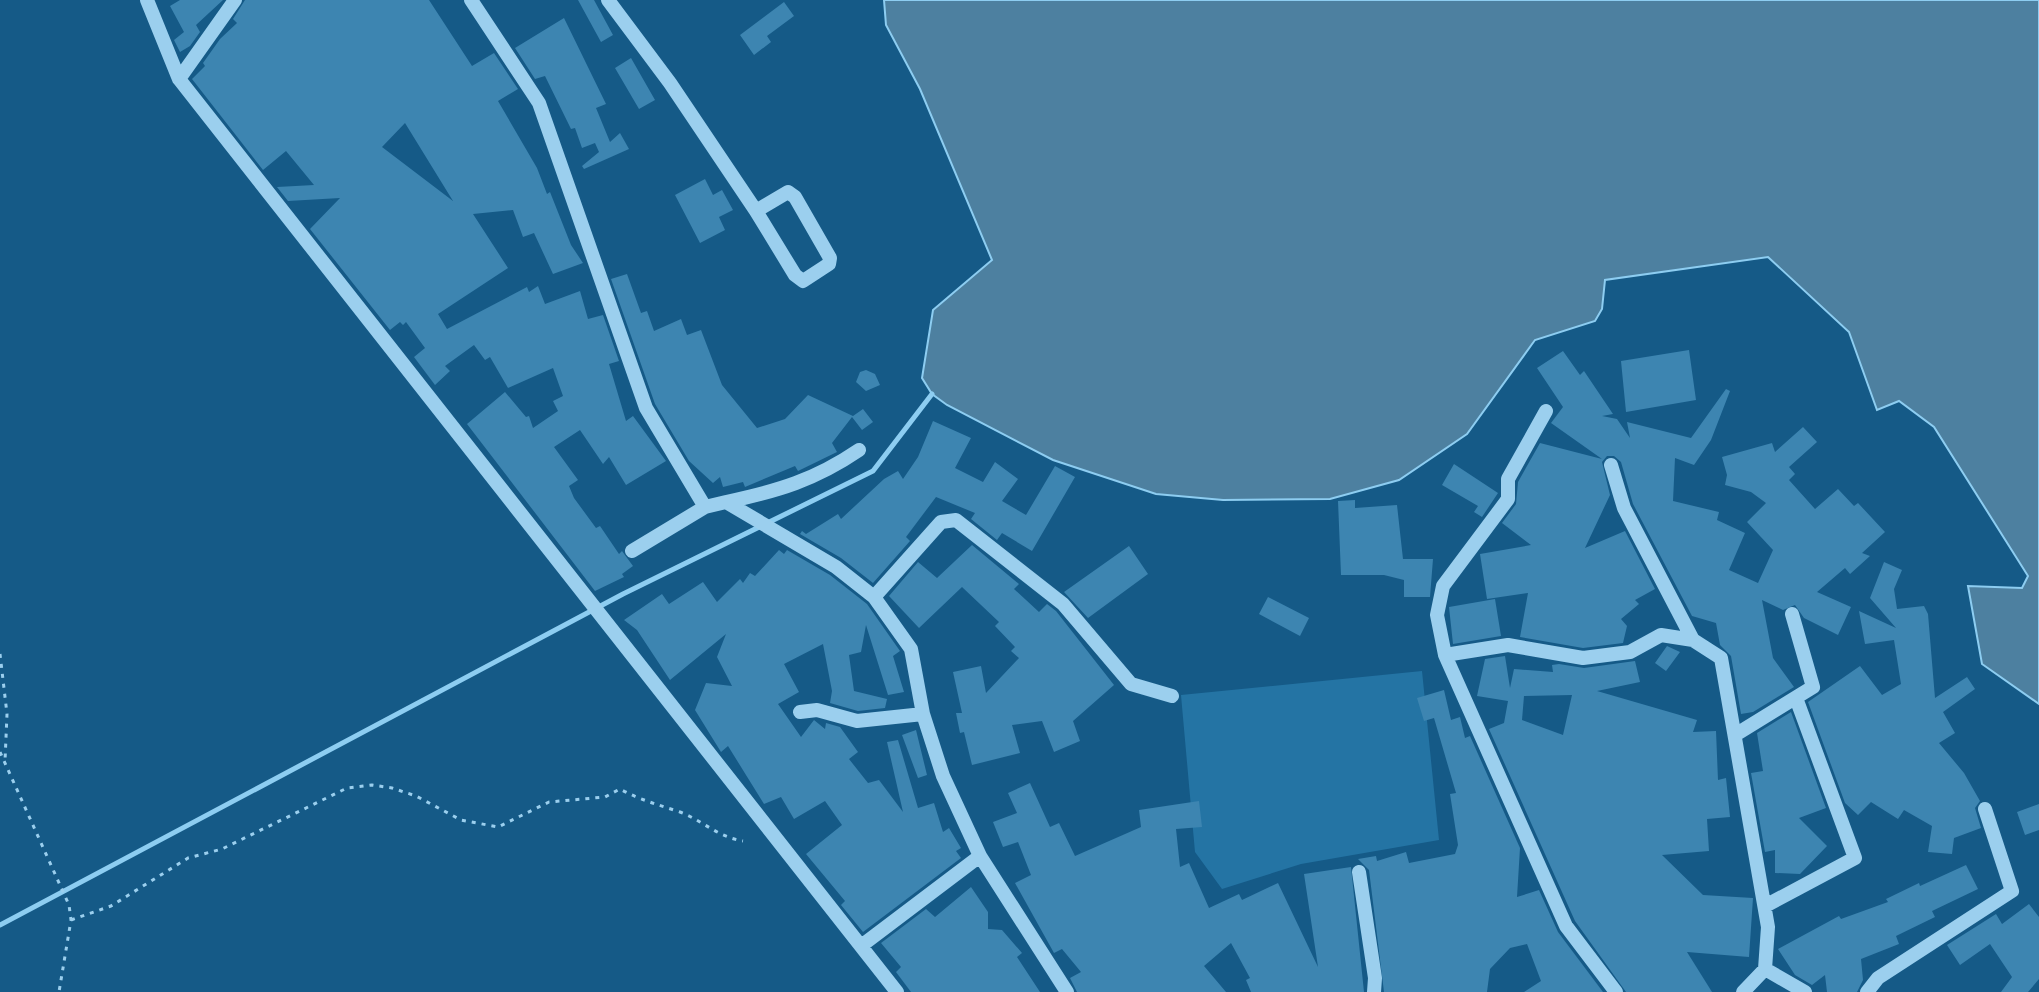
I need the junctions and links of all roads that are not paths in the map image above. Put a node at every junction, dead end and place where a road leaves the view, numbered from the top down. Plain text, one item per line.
1 (147, 0) edge
2 (235, 0) edge
3 (471, 0) edge
4 (608, 0) edge
5 (179, 79) junction
6 (756, 211) junction
7 (1546, 411) dead end
8 (859, 450) dead end
9 (1611, 465) dead end
10 (726, 502) junction
11 (705, 507) junction
12 (632, 551) dead end
13 (874, 597) junction
14 (1792, 614) dead end
15 (1693, 640) junction
16 (1445, 655) junction
17 (1172, 696) dead end
18 (1796, 698) junction
19 (800, 712) dead end
20 (923, 714) junction
21 (1735, 735) junction
22 (1985, 809) dead end
23 (980, 856) junction
24 (1359, 872) dead end
25 (1765, 906) junction
26 (861, 946) junction
27 (1765, 969) junction
28 (897, 992) edge
29 (1067, 992) edge
30 (1374, 992) edge
31 (1616, 992) edge
32 (1743, 992) edge
33 (1805, 992) edge
34 (1867, 992) edge

1 - 5 street
2 - 5 street
3 - 11 street
4 - 6 street
5 - 26 street
6 - 6 street
7 - 16 street
8 - 10 street
9 - 15 street
10 - 11 street
10 - 13 street
11 - 12 street
13 - 17 street
13 - 20 street
14 - 18 street
15 - 16 street
15 - 21 street
16 - 31 street
18 - 21 street
18 - 25 street
19 - 20 street
20 - 23 street
21 - 25 street
22 - 34 street
23 - 26 street
23 - 29 street
24 - 30 street
25 - 27 street
26 - 28 street
27 - 32 street
27 - 33 street

